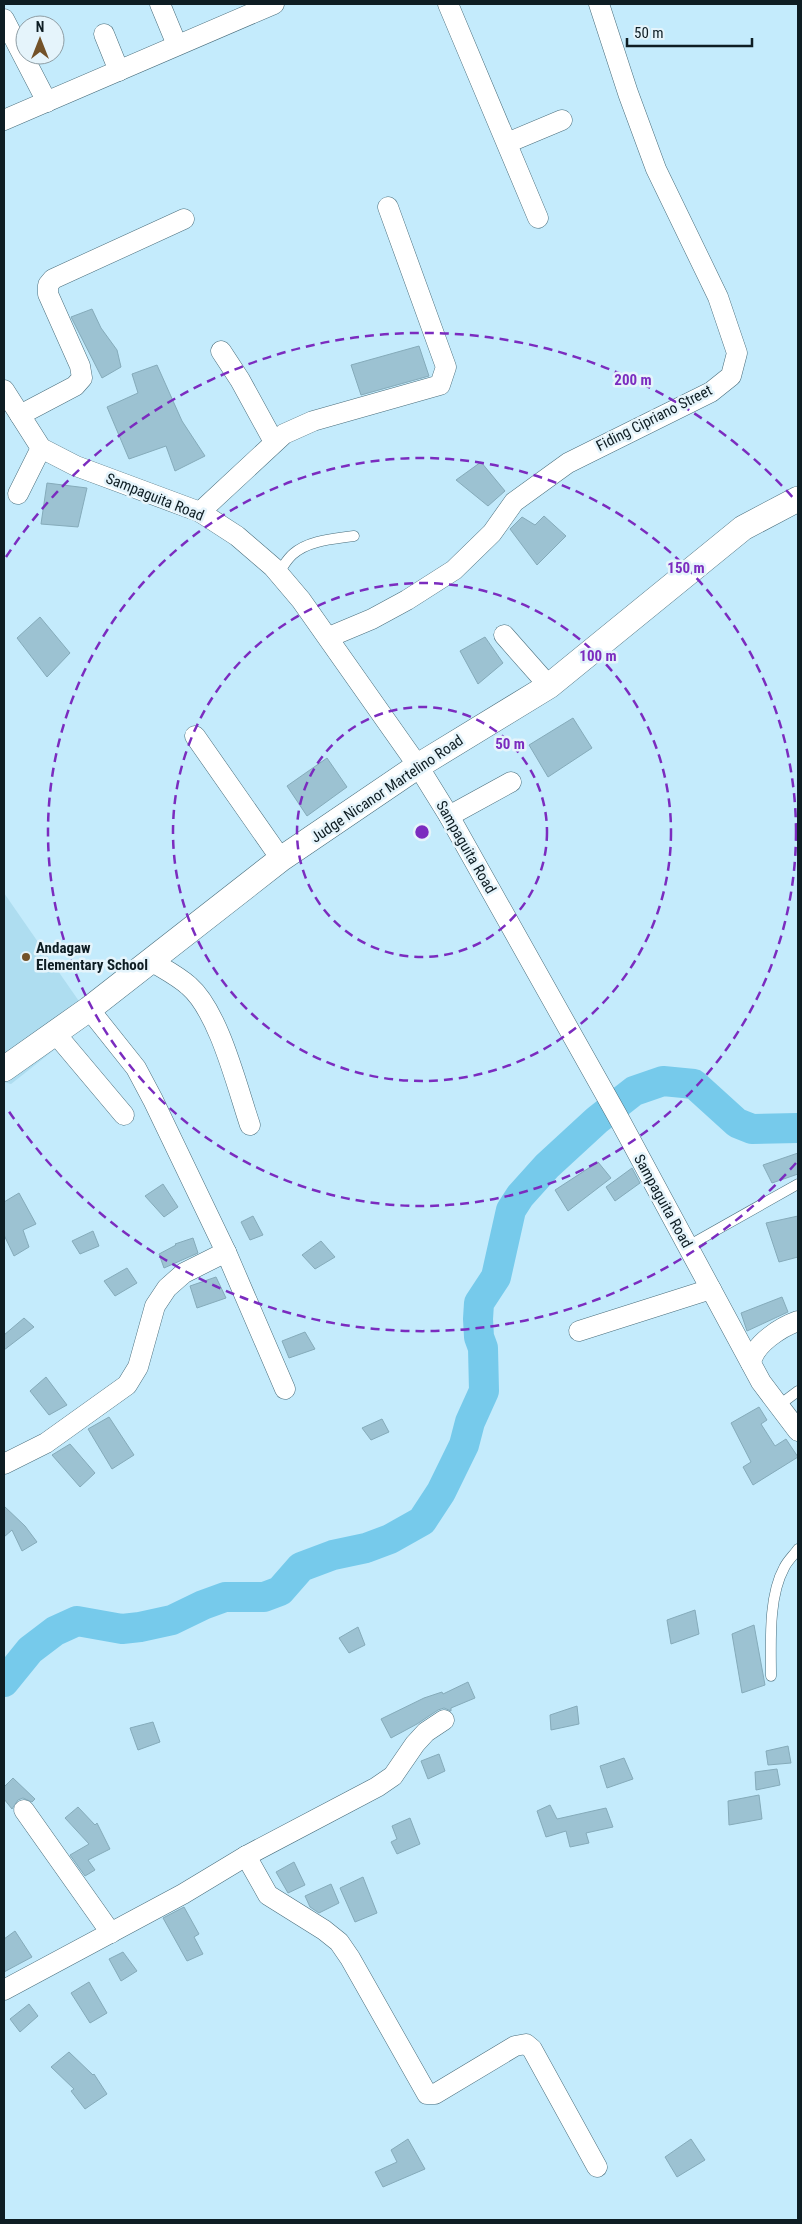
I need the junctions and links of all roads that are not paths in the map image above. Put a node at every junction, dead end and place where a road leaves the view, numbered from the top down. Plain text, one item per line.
1 (160, 4) edge
2 (274, 4) edge
3 (599, 4) edge
4 (452, 5) edge
5 (233, 12) edge
6 (4, 19) edge
7 (104, 34) dead end
8 (177, 46) junction
9 (119, 70) junction
10 (47, 102) junction
11 (4, 120) edge
12 (562, 120) dead end
13 (507, 143) junction
14 (388, 207) dead end
15 (538, 218) dead end
16 (184, 219) dead end
17 (221, 351) dead end
18 (4, 390) edge
19 (20, 415) junction
20 (274, 442) junction
21 (42, 448) junction
22 (18, 494) dead end
23 (798, 499) edge
24 (200, 512) junction
25 (354, 536) dead end
26 (278, 573) junction
27 (504, 635) dead end
28 (328, 637) junction
29 (549, 686) junction
30 (195, 736) dead end
31 (418, 766) junction
32 (511, 782) dead end
33 (449, 816) junction
34 (281, 859) junction
35 (151, 961) junction
36 (89, 1009) junction
37 (55, 1033) junction
38 (4, 1069) edge
39 (124, 1115) dead end
40 (250, 1125) dead end
41 (798, 1184) edge
42 (688, 1246) junction
43 (226, 1252) junction
44 (711, 1288) junction
45 (798, 1321) edge
46 (579, 1331) dead end
47 (751, 1363) junction
48 (284, 1389) dead end
49 (798, 1391) edge
50 (778, 1406) junction
51 (798, 1431) edge
52 (4, 1464) edge
53 (798, 1549) edge
54 (771, 1676) dead end
55 (444, 1720) dead end
56 (24, 1810) dead end
57 (246, 1856) junction
58 (110, 1932) junction
59 (4, 1990) edge
60 (596, 2167) dead end

1 - 8 street
2 - 5 street
3 - 28 street, Fiding Cipriano Street
4 - 13 street
5 - 8 street
6 - 10 street
7 - 9 street
8 - 9 street
9 - 10 street
10 - 11 street
12 - 13 street
13 - 15 street
14 - 20 street
16 - 19 street
17 - 20 street
18 - 19 street, Sampaguita Road
19 - 21 street, Sampaguita Road
20 - 24 street
21 - 22 street
21 - 24 street, Sampaguita Road
23 - 29 street, Judge Nicanor Martelino Road
24 - 26 street, Sampaguita Road
25 - 26 lane
26 - 28 street, Sampaguita Road
27 - 29 street
28 - 31 street, Sampaguita Road
29 - 31 street, Judge Nicanor Martelino Road
30 - 34 street
31 - 33 street, Sampaguita Road
31 - 34 street, Judge Nicanor Martelino Road
32 - 33 street
33 - 42 street, Sampaguita Road
34 - 35 street, Judge Nicanor Martelino Road
35 - 36 street, Judge Nicanor Martelino Road
35 - 40 street
36 - 37 street, Judge Nicanor Martelino Road
36 - 43 street
37 - 38 street, Judge Nicanor Martelino Road
37 - 39 street
41 - 42 lane
42 - 44 street, Sampaguita Road
43 - 48 street
43 - 52 street
44 - 46 street
44 - 47 street, Sampaguita Road
45 - 47 street
47 - 50 street, Sampaguita Road
49 - 50 lane
50 - 51 street, Sampaguita Road
53 - 54 lane
55 - 57 street
56 - 58 street
57 - 58 street
57 - 60 street
58 - 59 street

